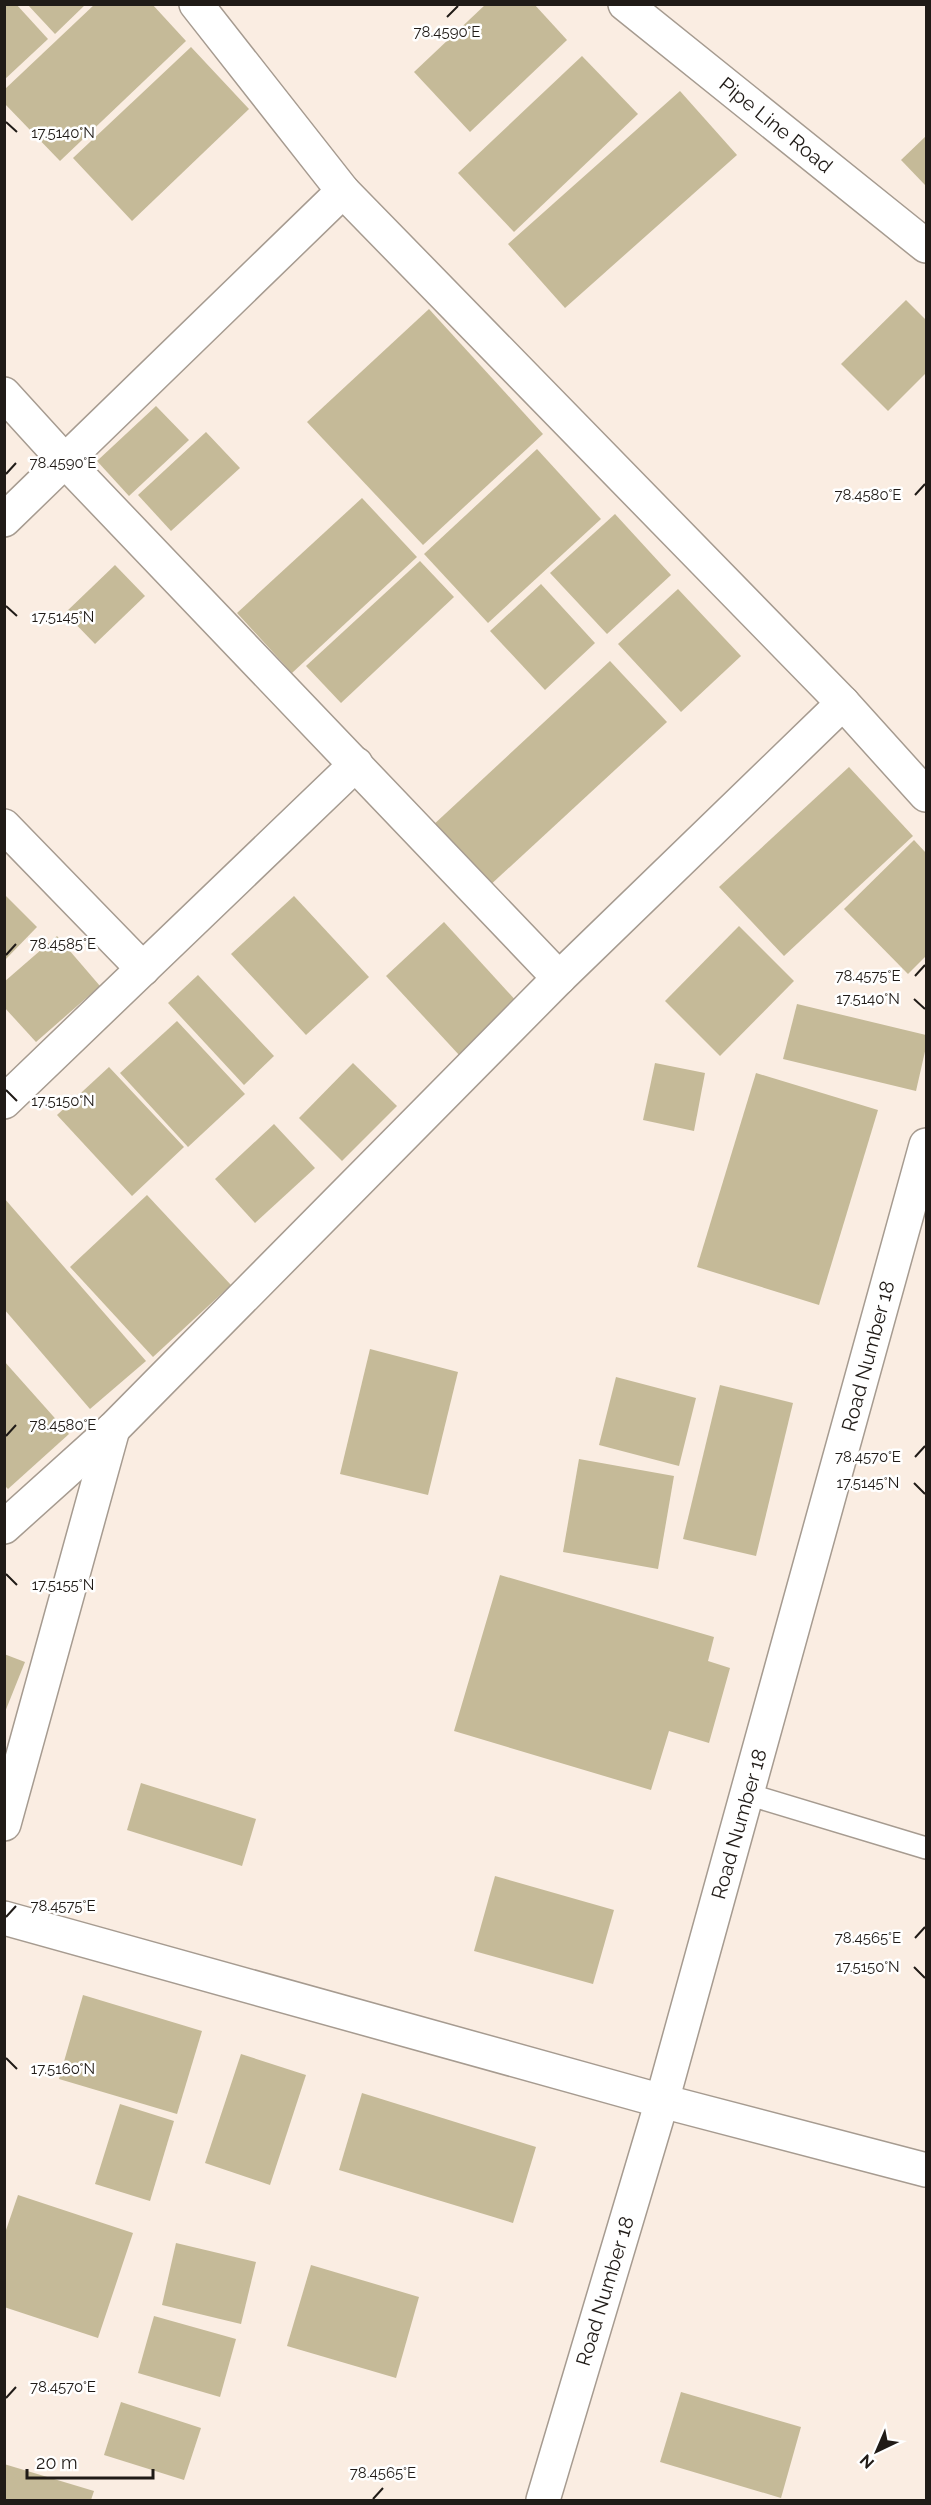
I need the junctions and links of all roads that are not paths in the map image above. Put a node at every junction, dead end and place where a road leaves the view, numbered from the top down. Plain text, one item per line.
1 (196, 4) edge
2 (625, 4) edge
3 (343, 191) junction
4 (927, 246) edge
5 (4, 394) edge
6 (66, 461) junction
7 (4, 520) edge
8 (843, 703) junction
9 (356, 764) junction
10 (927, 795) edge
11 (4, 826) edge
12 (143, 969) junction
13 (559, 978) junction
14 (4, 1102) edge
15 (927, 1145) edge
16 (112, 1429) junction
17 (4, 1527) edge
18 (747, 1794) junction
19 (4, 1824) edge
20 (927, 1848) edge
21 (4, 1918) edge
22 (662, 2101) junction
23 (927, 2170) edge
24 (543, 2500) edge

1 - 3 street
2 - 4 street, Pipe Line Road
3 - 6 street
3 - 8 street
5 - 6 street
6 - 7 street
6 - 9 street
8 - 10 street
8 - 13 street
9 - 12 street
9 - 13 street
11 - 12 street
12 - 14 street
13 - 16 street
15 - 18 street, Road Number 18
16 - 17 street
16 - 19 street
18 - 20 lane
18 - 22 street, Road Number 18
21 - 22 street
22 - 23 street
22 - 24 street, Road Number 18

